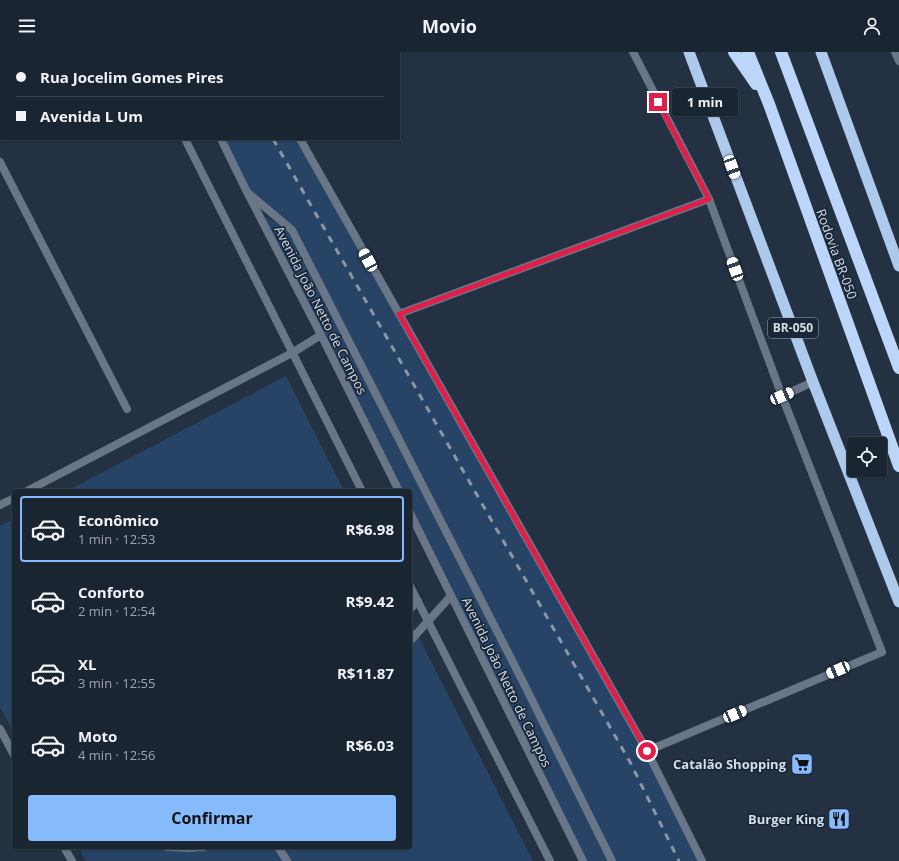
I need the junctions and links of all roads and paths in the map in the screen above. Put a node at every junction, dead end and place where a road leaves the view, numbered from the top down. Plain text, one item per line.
1 (632, 52) edge
2 (689, 52) edge
3 (734, 52) edge
4 (748, 52) edge
5 (781, 52) edge
6 (821, 52) edge
7 (896, 52) edge
8 (899, 61) edge
9 (769, 104) junction
10 (186, 140) edge
11 (221, 140) edge
12 (301, 140) edge
13 (0, 162) edge
14 (247, 192) junction
15 (709, 199) junction
16 (899, 266) edge
17 (399, 314) junction
18 (322, 335) junction
19 (292, 353) junction
20 (899, 368) edge
21 (813, 382) junction
22 (782, 396) junction
23 (126, 409) dead end
24 (899, 466) edge
25 (40, 488) edge
26 (361, 489) edge
27 (398, 489) edge
28 (12, 499) edge
29 (0, 505) edge
30 (412, 517) edge
31 (451, 596) junction
32 (414, 598) edge
33 (899, 602) edge
34 (427, 620) junction
35 (412, 638) edge
36 (0, 729) edge
37 (12, 751) edge
38 (647, 751) junction
39 (65, 849) edge
40 (279, 849) edge
41 (72, 861) edge
42 (286, 861) edge
43 (550, 861) edge
44 (583, 861) edge
45 (612, 861) edge
46 (702, 861) edge

1 - 15 street
2 - 21 highway, BR-050
3 - 9 highway
4 - 9 highway, Rodovia BR-050
5 - 20 highway, Rodovia BR-050
6 - 16 highway
7 - 8 street
9 - 24 highway, Rodovia BR-050
10 - 19 street
11 - 14 street, Avenida João Netto de Campos
12 - 17 street
13 - 23 street
14 - 18 street, Avenida João Netto de Campos
14 - 45 street
15 - 17 street
15 - 22 street
17 - 38 street
18 - 19 street
18 - 27 street, Avenida João Netto de Campos
19 - 25 street
19 - 26 street
21 - 22 street
21 - 33 highway, BR-050
22 - 38 street
28 - 29 street
30 - 31 street, Avenida João Netto de Campos
31 - 34 street
31 - 44 street, Avenida João Netto de Campos
32 - 34 street
34 - 35 street
34 - 43 street
36 - 37 street
38 - 46 street
39 - 41 street
40 - 42 street

